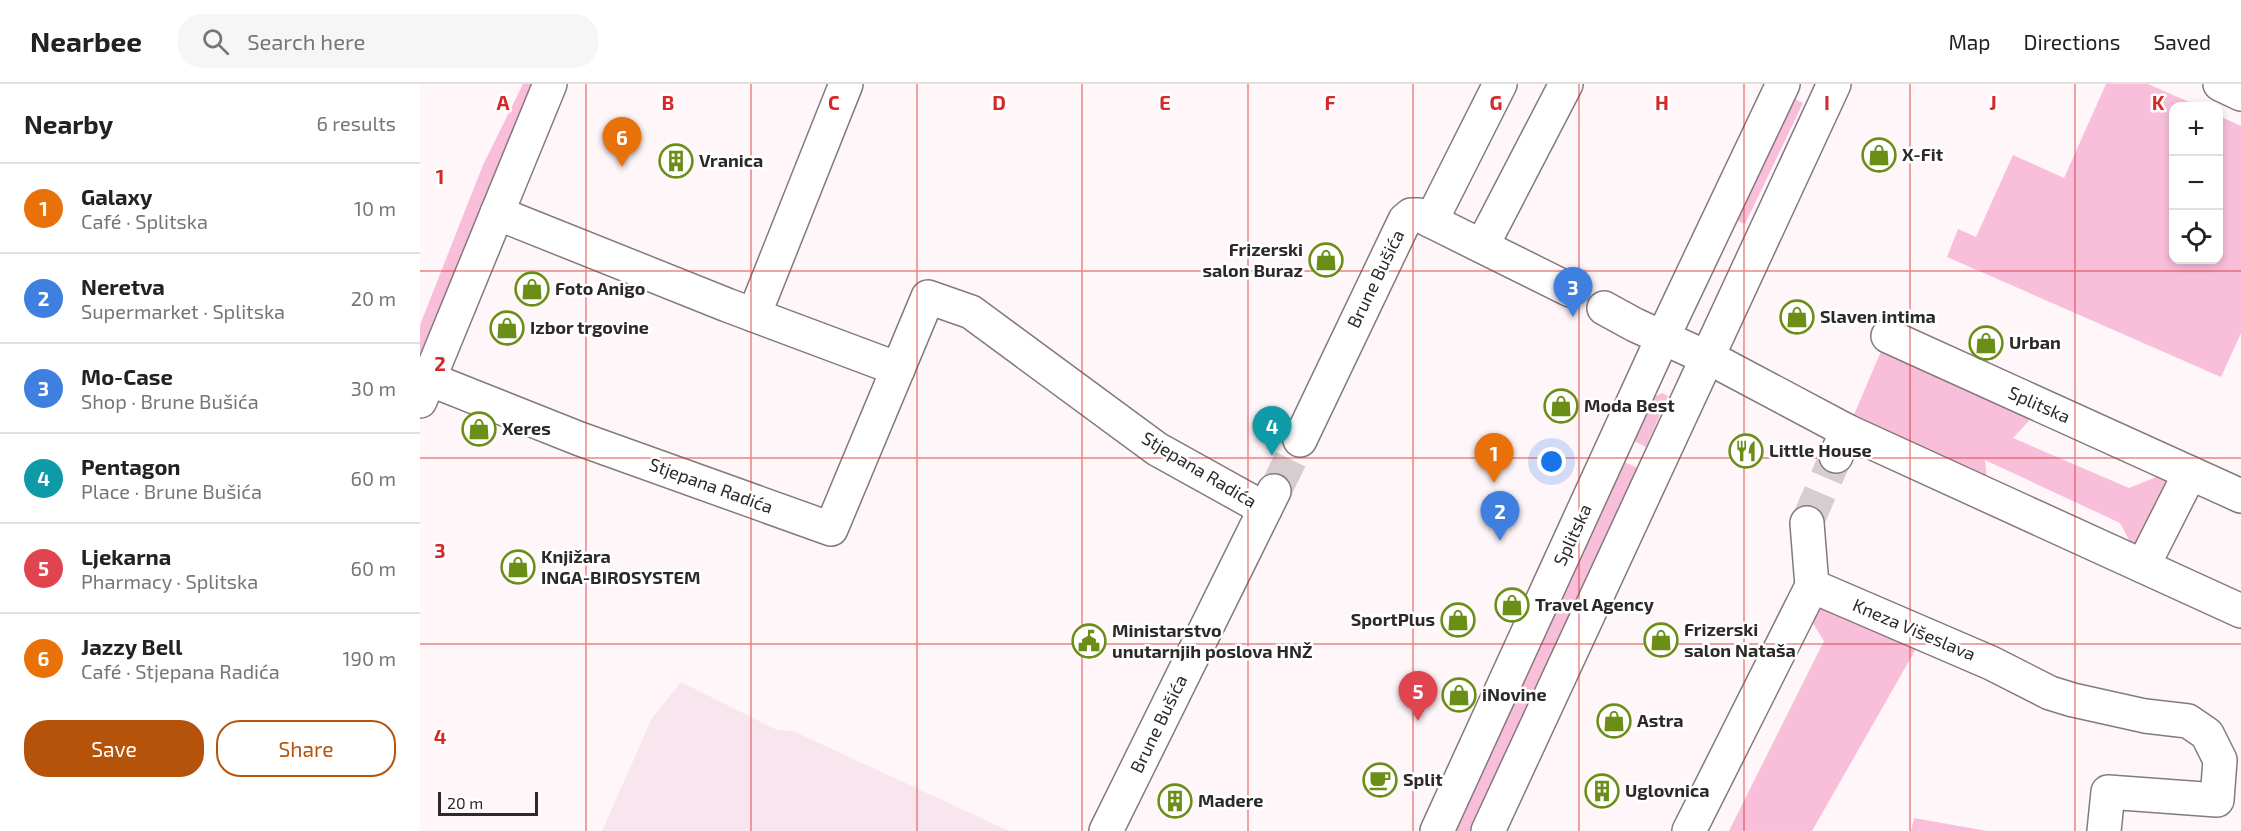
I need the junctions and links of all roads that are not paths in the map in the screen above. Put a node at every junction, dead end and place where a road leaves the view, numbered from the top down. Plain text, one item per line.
1 (550, 84) edge
2 (846, 84) edge
3 (1500, 84) edge
4 (1566, 84) edge
5 (1785, 84) edge
6 (2220, 84) edge
7 (1830, 93) edge
8 (2241, 94) edge
9 (497, 213) junction
10 (1431, 221) junction
11 (1717, 224) junction
12 (1759, 243) junction
13 (1482, 246) junction
14 (1570, 291) dead end
15 (1604, 308) dead end
16 (754, 315) junction
17 (1888, 336) dead end
18 (1663, 337) junction
19 (1707, 358) junction
20 (898, 369) junction
21 (424, 390) edge
22 (1300, 440) tunnel mouth
23 (2190, 473) junction
24 (2241, 496) edge
25 (1271, 499) joint
26 (1808, 523) tunnel mouth
27 (2144, 566) junction
28 (1812, 586) junction
29 (2241, 611) edge
30 (2229, 802) edge
31 (1106, 831) edge
32 (1437, 831) edge
33 (1488, 831) edge
34 (1689, 831) edge
35 (2104, 831) edge

1 - 9 street, Stjepana Radića
2 - 16 street
3 - 10 street
4 - 13 street
5 - 7 street
5 - 11 street, Splitska
6 - 8 street
7 - 12 street
9 - 16 street
9 - 21 street, Stjepana Radića
10 - 13 street, Brune Bušića
10 - 22 street, Brune Bušića
11 - 12 street
11 - 18 street, Splitska
12 - 19 street
13 - 14 street, Brune Bušića
15 - 18 street
16 - 20 street
17 - 23 street, Splitska
18 - 19 street
18 - 32 street, Splitska
19 - 27 street
19 - 33 street
20 - 21 street, Stjepana Radića
20 - 25 street, Stjepana Radića
23 - 24 street, Splitska
23 - 27 street
25 - 31 street, Brune Bušića
26 - 28 street
27 - 29 street
28 - 30 street, Kneza Višeslava
28 - 34 street
30 - 35 street, Kneza Višeslava

